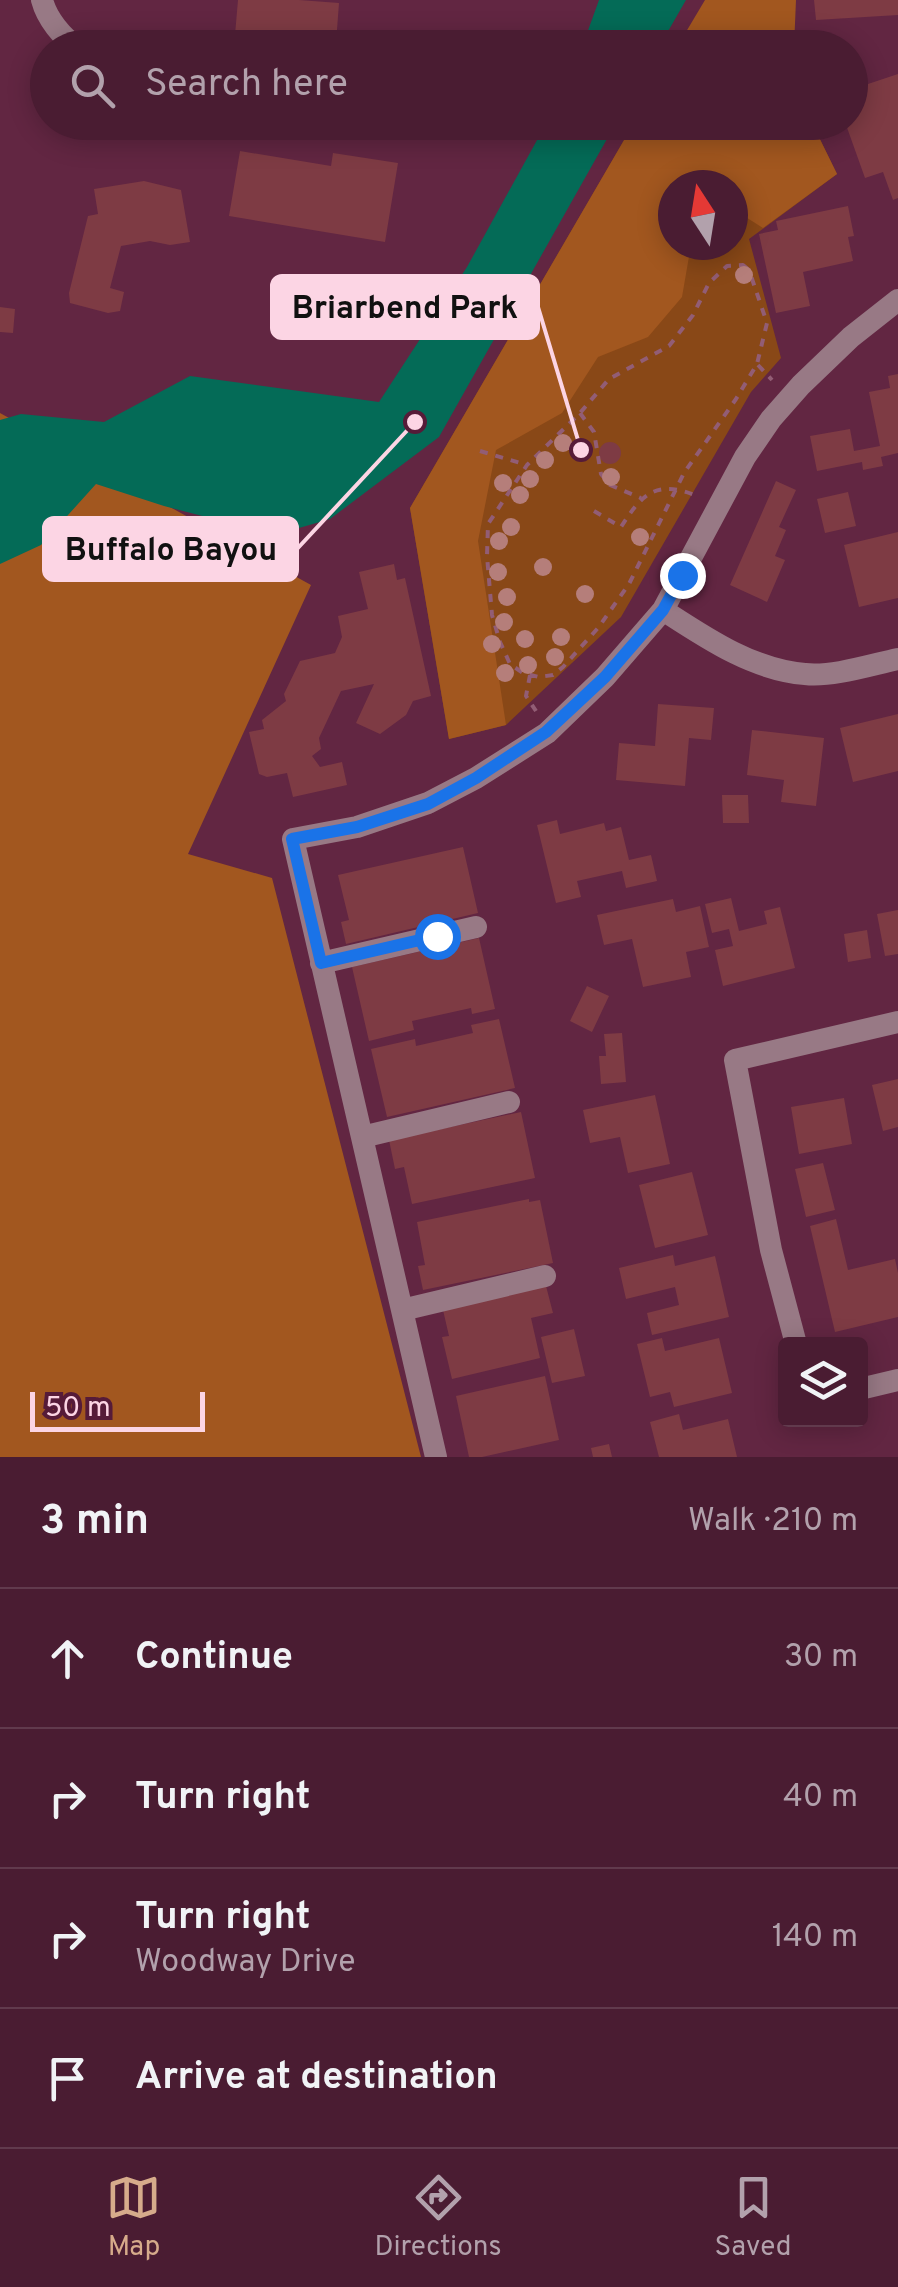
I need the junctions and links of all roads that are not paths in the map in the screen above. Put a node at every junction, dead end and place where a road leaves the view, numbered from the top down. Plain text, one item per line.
1 (42, 0) edge
2 (59, 30) edge
3 (898, 300) edge
4 (663, 610) junction
5 (898, 659) edge
6 (476, 926) dead end
7 (321, 963) junction
8 (898, 1022) edge
9 (509, 1102) dead end
10 (362, 1137) junction
11 (545, 1276) dead end
12 (402, 1310) junction
13 (794, 1337) edge
14 (898, 1380) edge
15 (868, 1388) edge
16 (436, 1457) edge

1 - 2 street
3 - 4 street
4 - 5 street
4 - 7 street
6 - 7 street
7 - 10 street
8 - 13 street
9 - 10 street
10 - 12 street
11 - 12 street
12 - 16 street
14 - 15 street

